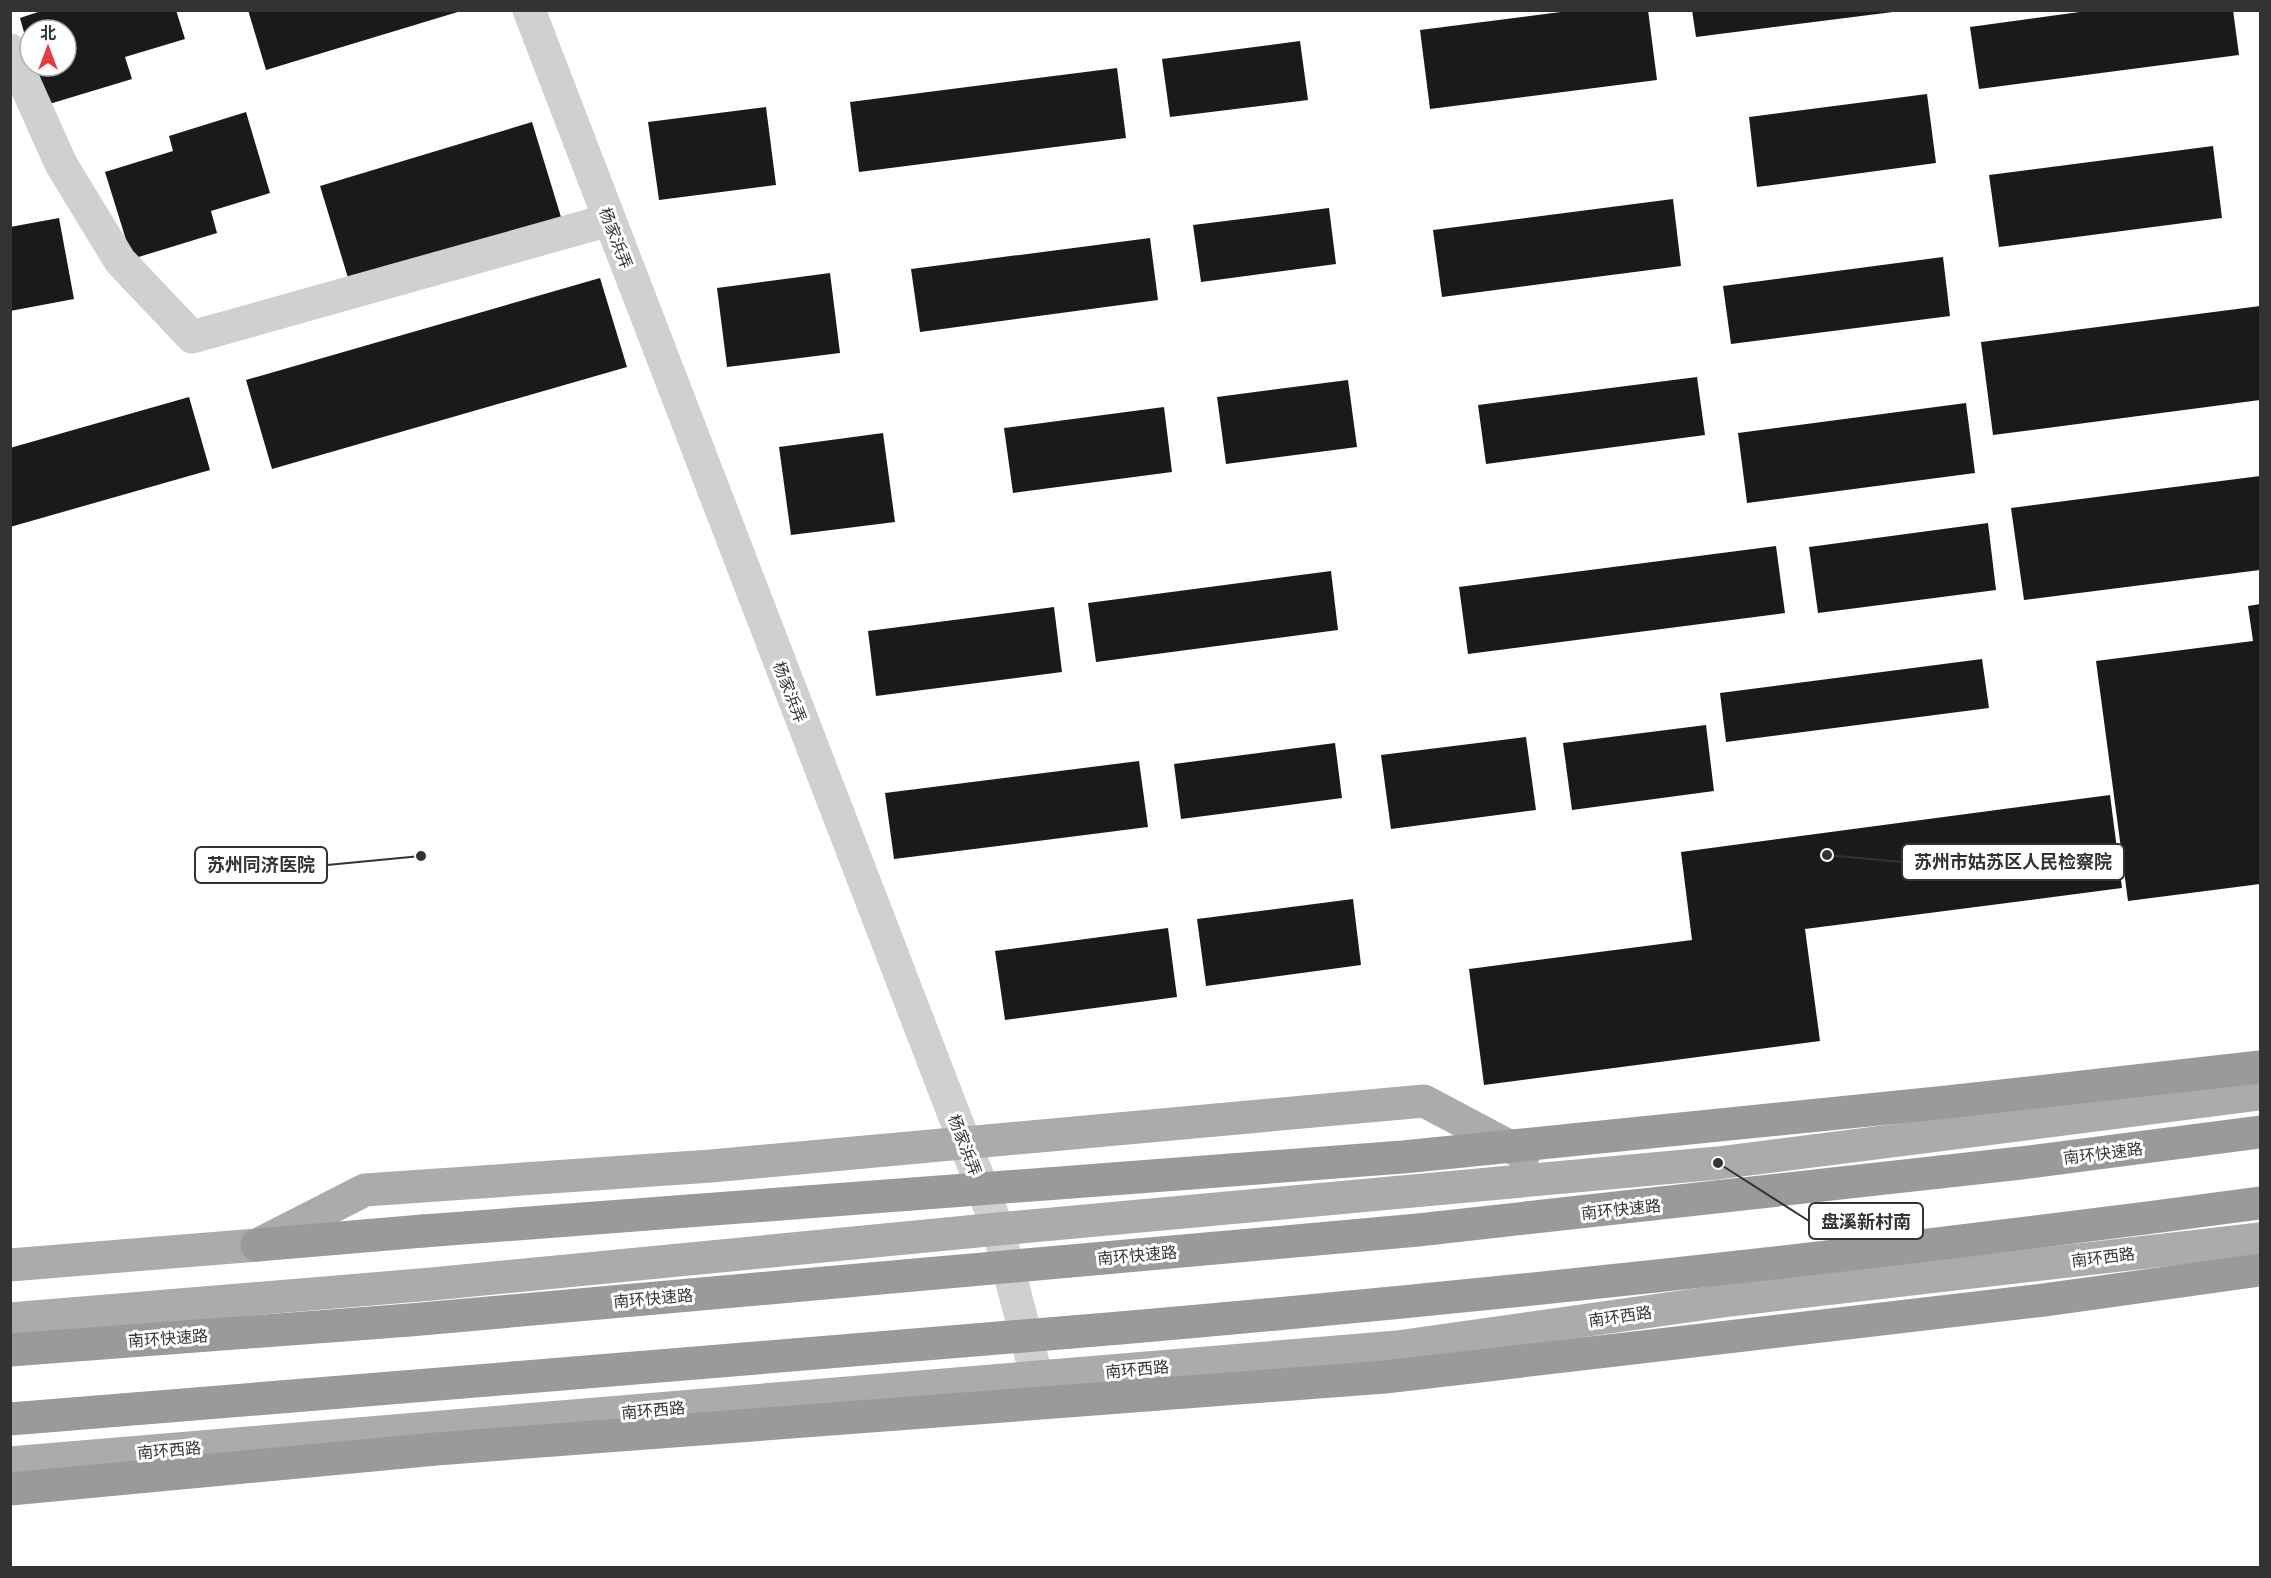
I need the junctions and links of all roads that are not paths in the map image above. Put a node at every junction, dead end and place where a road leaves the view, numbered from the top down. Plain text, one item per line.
1 (529, 10) edge
2 (10, 50) edge
3 (609, 220) junction
4 (2260, 1067) edge
5 (2260, 1094) edge
6 (2260, 1132) edge
7 (963, 1143) junction
8 (1568, 1177) junction
9 (2260, 1203) edge
10 (998, 1229) junction
11 (2260, 1239) edge
12 (257, 1245) junction
13 (10, 1265) edge
14 (2260, 1270) edge
15 (10, 1318) edge
16 (10, 1350) edge
17 (1036, 1378) junction
18 (10, 1419) edge
19 (10, 1463) edge
20 (10, 1489) edge

1 - 3 street, 杨家浜弄
2 - 3 street
3 - 7 street, 杨家浜弄
4 - 12 highway, bridge
5 - 8 main road
6 - 16 highway, 南环快速路, bridge
7 - 8 main road
7 - 10 street, 杨家浜弄
7 - 12 main road
8 - 10 main road
9 - 18 highway, bridge
10 - 15 main road
10 - 17 street, 杨家浜弄
11 - 17 main road, 南环西路
12 - 13 main road
14 - 20 highway
17 - 19 main road, 南环西路

